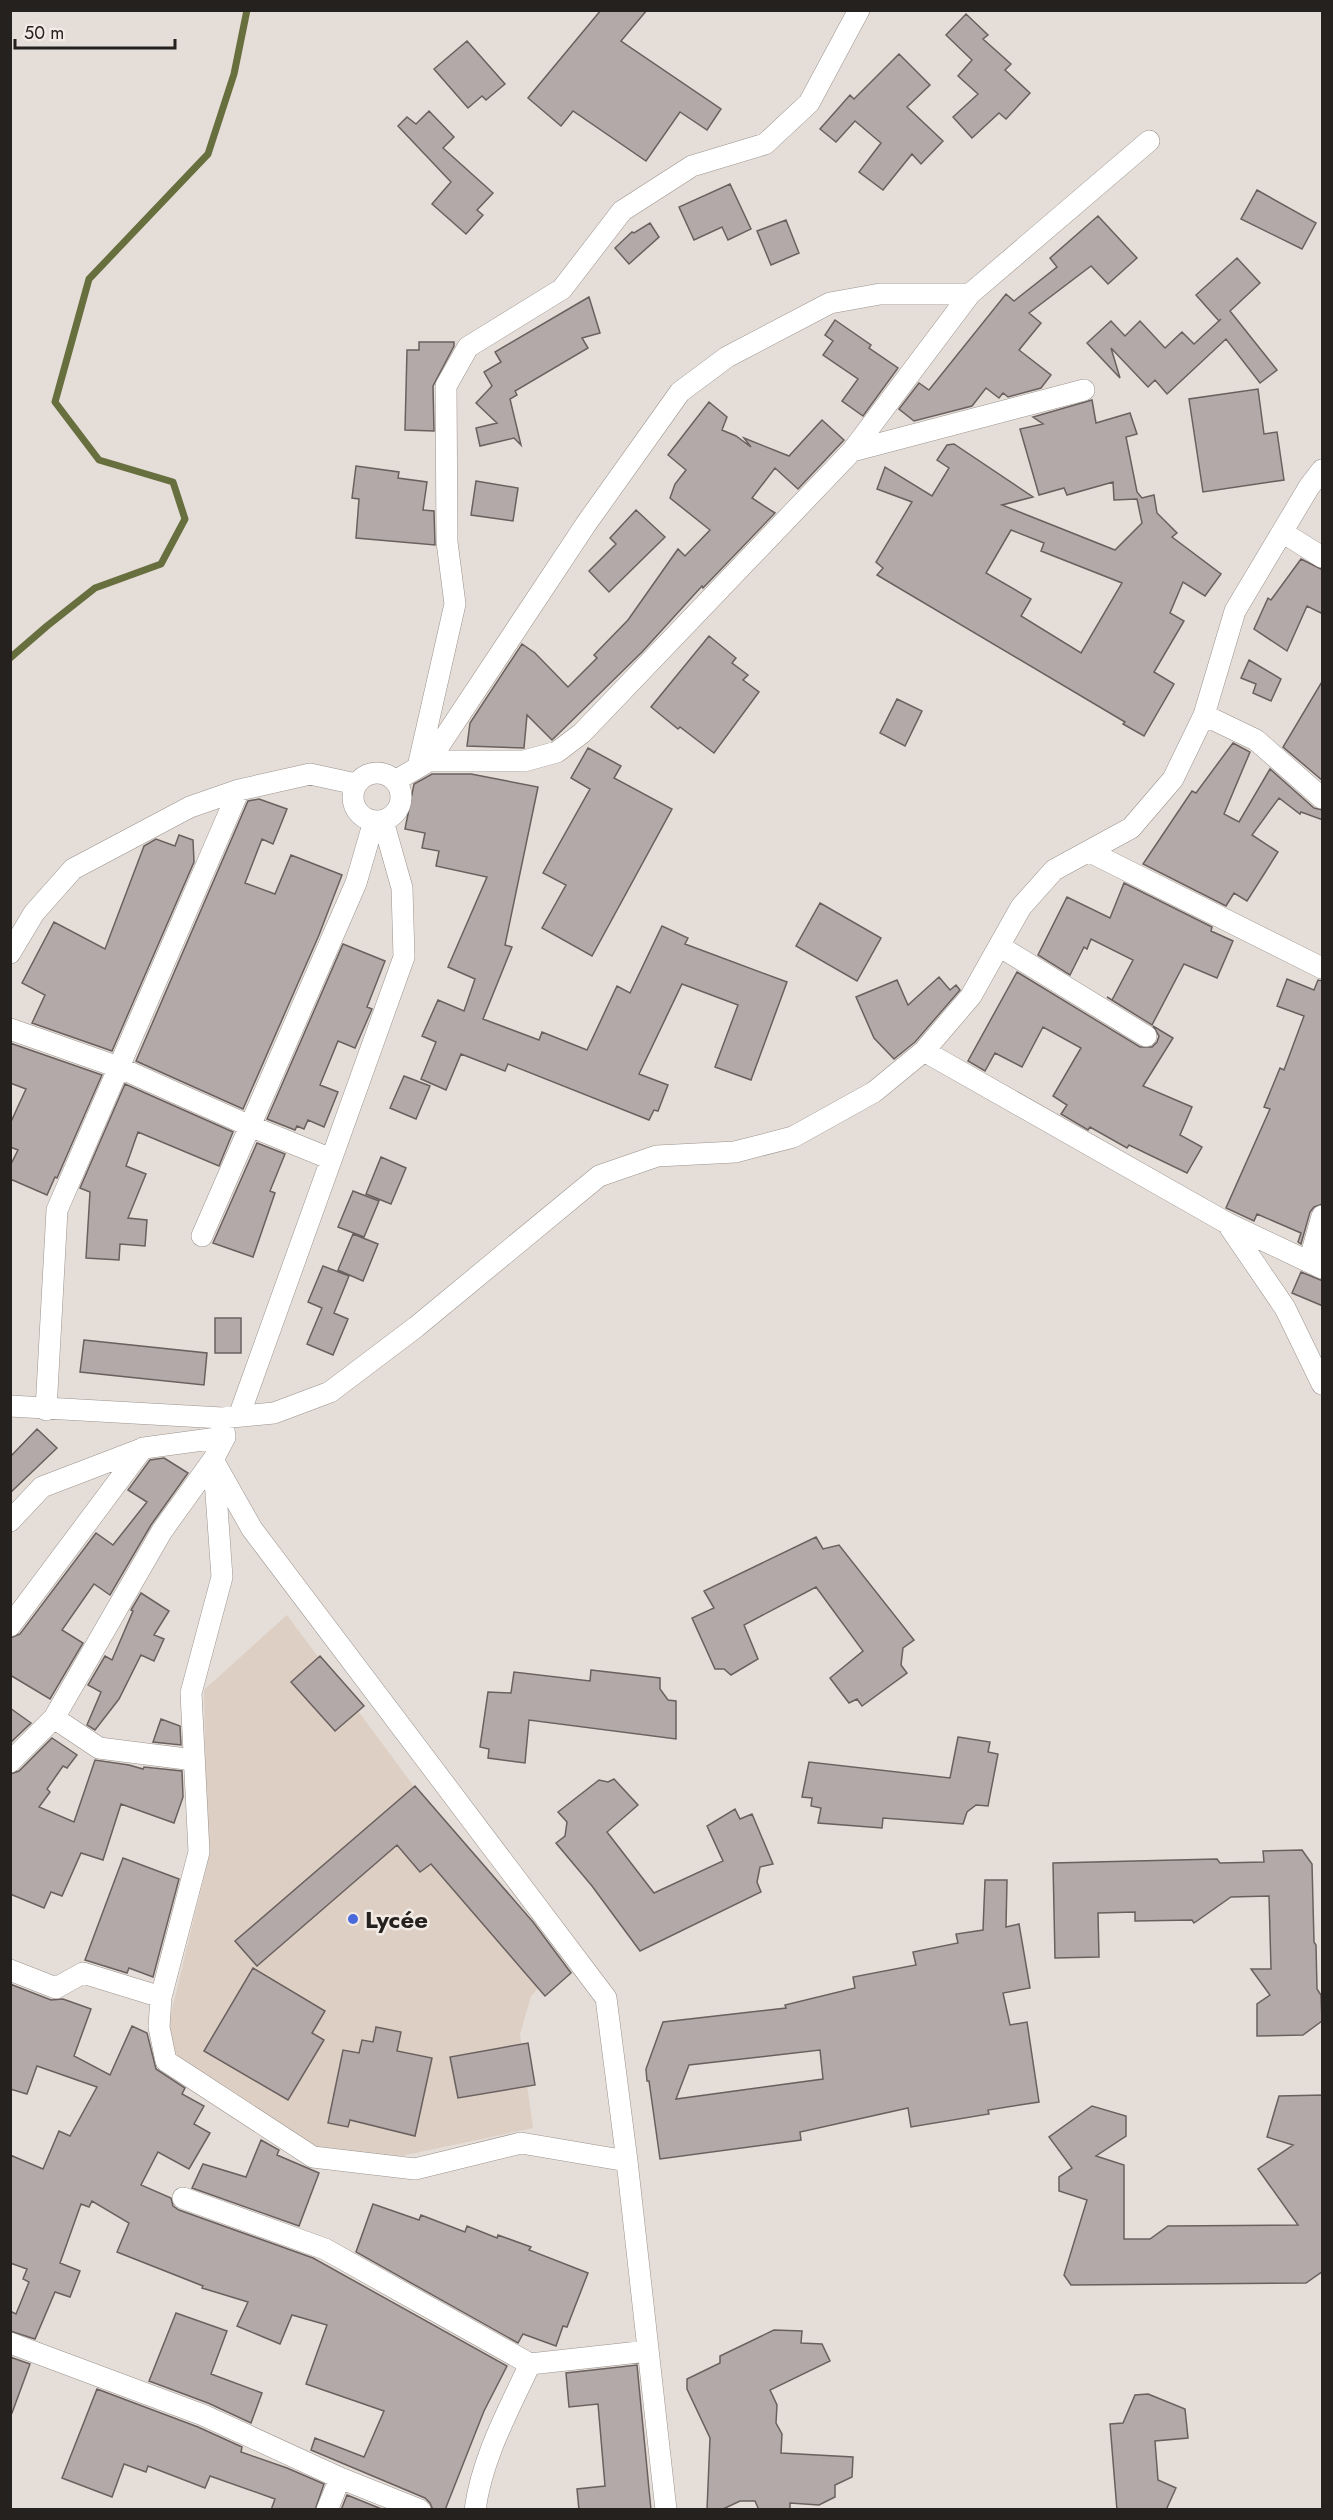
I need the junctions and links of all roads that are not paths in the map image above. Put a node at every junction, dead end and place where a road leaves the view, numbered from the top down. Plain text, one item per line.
1 (859, 10) edge
2 (1149, 141) dead end
3 (970, 294) junction
4 (1084, 390) dead end
5 (852, 451) junction
6 (1323, 470) edge
7 (1282, 532) junction
8 (1323, 557) edge
9 (1204, 715) junction
10 (424, 764) junction
11 (395, 781) junction
12 (356, 784) junction
13 (239, 790) junction
14 (1323, 798) edge
15 (379, 821) junction
16 (1090, 852) junction
17 (999, 946) junction
18 (10, 953) edge
19 (1323, 968) edge
20 (10, 1029) edge
21 (1146, 1035) dead end
22 (924, 1051) junction
23 (118, 1067) junction
24 (250, 1126) junction
25 (331, 1159) junction
26 (1323, 1216) edge
27 (1227, 1223) junction
28 (202, 1236) dead end
29 (1316, 1265) edge
30 (1323, 1384) edge
31 (10, 1406) edge
32 (46, 1410) junction
33 (229, 1424) junction
34 (144, 1448) junction
35 (213, 1460) junction
36 (10, 1521) edge
37 (10, 1626) edge
38 (54, 1718) junction
39 (194, 1760) junction
40 (10, 1762) edge
41 (10, 1970) edge
42 (161, 1997) junction
43 (627, 2161) junction
44 (183, 2198) dead end
45 (10, 2343) edge
46 (648, 2351) junction
47 (530, 2364) junction
48 (340, 2478) junction
49 (327, 2510) edge
50 (420, 2510) edge
51 (475, 2510) edge
52 (666, 2510) edge

1 - 10 street
2 - 3 street
3 - 5 street
3 - 10 street
4 - 5 street
5 - 10 street
6 - 7 street
7 - 8 street
7 - 9 street
9 - 14 street
9 - 16 street
10 - 11 street
11 - 12 street
11 - 15 street
12 - 13 street
12 - 15 street
13 - 18 street
13 - 23 street
15 - 24 street
15 - 25 street
16 - 17 street
16 - 19 street
17 - 21 street
17 - 22 street
20 - 23 street
22 - 27 street
22 - 33 street
23 - 24 street
23 - 32 street
24 - 25 street
24 - 28 street
25 - 33 street
26 - 29 street
27 - 29 street
27 - 30 street
31 - 32 street
32 - 33 street
33 - 34 street
33 - 35 street
34 - 36 street
34 - 37 street
35 - 38 street
35 - 39 street
35 - 43 street
38 - 39 street
38 - 40 street
39 - 42 street
41 - 42 street
42 - 43 street
43 - 46 street
44 - 47 street
45 - 48 street
46 - 47 street
46 - 52 street
47 - 51 street
48 - 49 street
48 - 50 street

